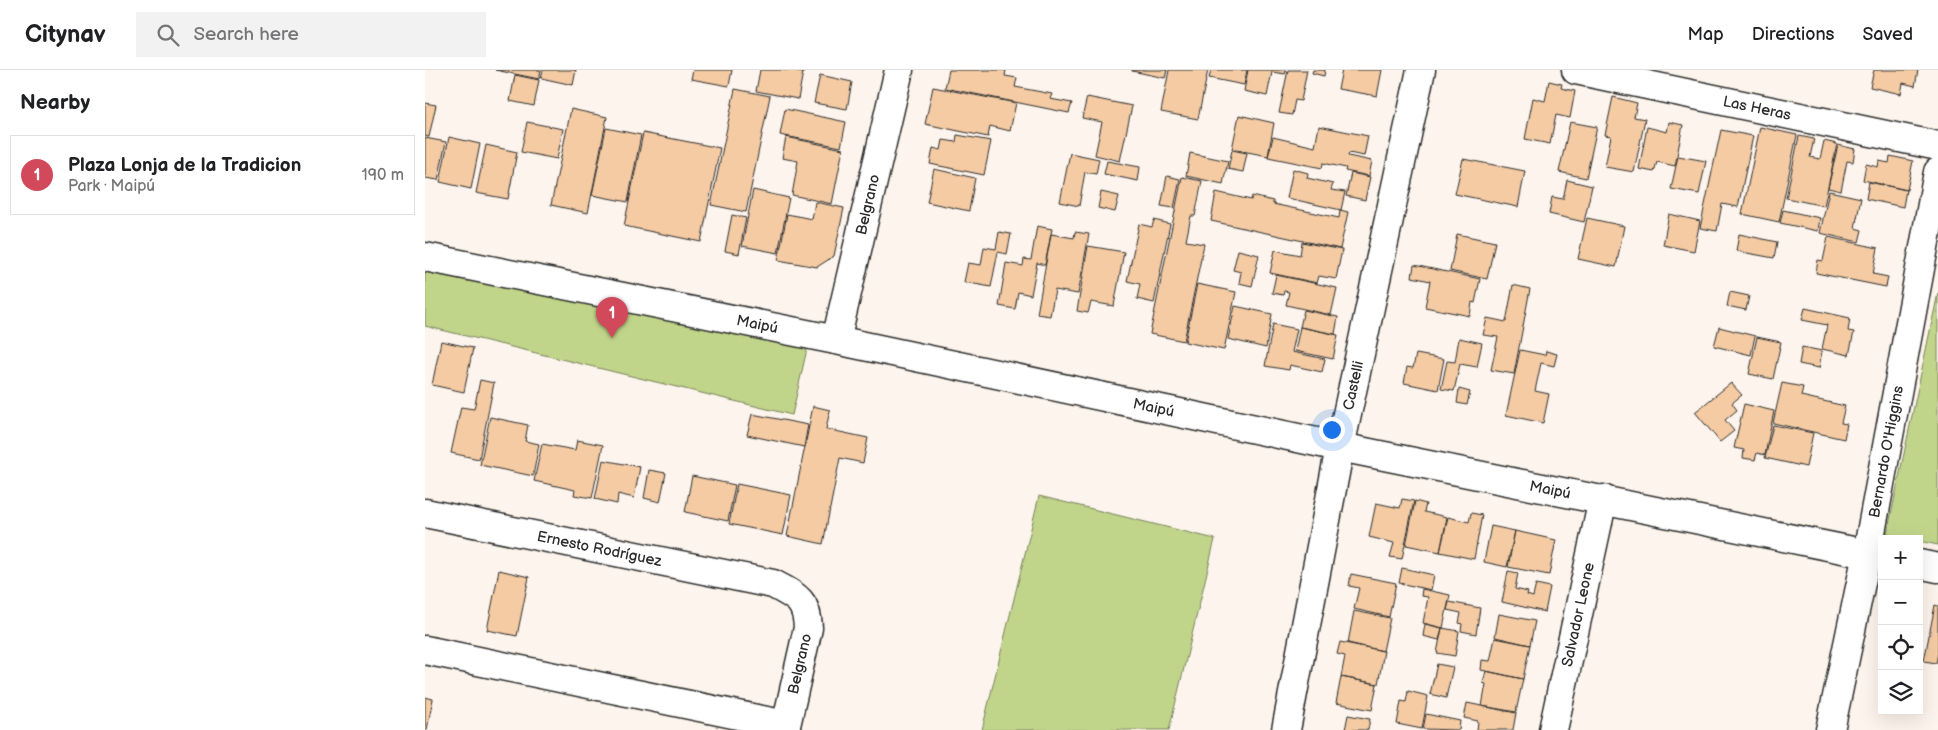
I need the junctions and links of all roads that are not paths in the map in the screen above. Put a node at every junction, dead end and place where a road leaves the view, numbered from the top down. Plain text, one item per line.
1 (899, 70) edge
2 (1421, 70) edge
3 (1576, 70) edge
4 (1938, 146) edge
5 (1938, 172) edge
6 (425, 257) edge
7 (836, 340) junction
8 (1340, 447) junction
9 (1603, 499) junction
10 (425, 513) edge
11 (1875, 556) edge
12 (1923, 565) edge
13 (1938, 568) edge
14 (773, 584) joint
15 (425, 650) edge
16 (785, 728) edge
17 (1285, 730) edge
18 (1553, 730) edge
19 (1830, 730) edge

1 - 7 street, Belgrano
2 - 8 street, Castelli
3 - 4 street, Las Heras
5 - 11 street, Bernardo O'Higgins
6 - 7 street, Maipú
7 - 8 street, Maipú
8 - 9 street, Maipú
8 - 17 street, Castelli
9 - 11 street, Maipú
9 - 18 street, Salvador Leone
10 - 14 street, Ernesto Rodríguez
11 - 19 street, Bernardo O'Higgins
12 - 13 street
14 - 16 street, Belgrano
15 - 16 street

